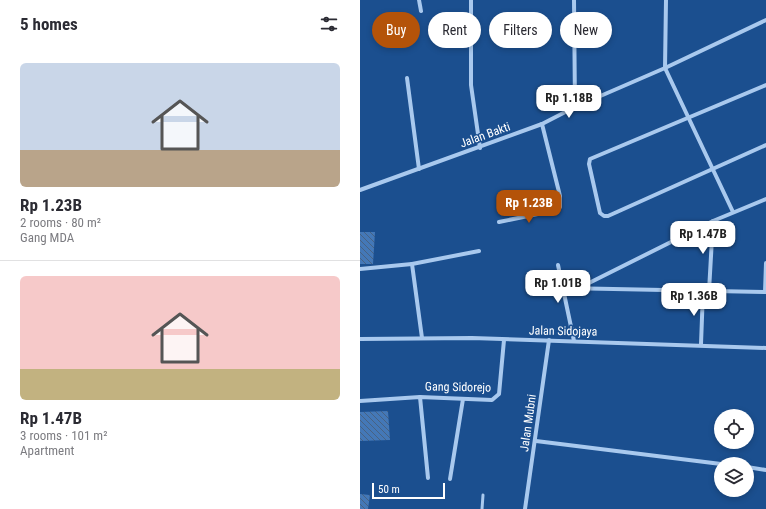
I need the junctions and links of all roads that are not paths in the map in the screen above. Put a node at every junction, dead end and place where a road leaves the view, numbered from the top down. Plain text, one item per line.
1 (419, 0) edge
2 (471, 0) edge
3 (574, 0) edge
4 (666, 0) edge
5 (421, 11) dead end
6 (766, 20) edge
7 (665, 68) junction
8 (407, 78) dead end
9 (766, 85) edge
10 (575, 107) junction
11 (689, 118) junction
12 (542, 124) junction
13 (766, 146) edge
14 (480, 148) junction
15 (419, 169) junction
16 (712, 169) junction
17 (360, 190) edge
18 (766, 199) edge
19 (734, 212) junction
20 (713, 221) junction
21 (499, 222) dead end
22 (479, 252) dead end
23 (766, 263) edge
24 (412, 264) junction
25 (558, 265) dead end
26 (360, 269) edge
27 (563, 288) junction
28 (577, 289) junction
29 (703, 291) junction
30 (709, 291) junction
31 (765, 292) edge
32 (422, 338) junction
33 (360, 339) edge
34 (504, 340) junction
35 (549, 340) junction
36 (574, 341) junction
37 (701, 344) junction
38 (766, 348) edge
39 (420, 397) junction
40 (463, 399) junction
41 (360, 400) edge
42 (536, 441) junction
43 (714, 463) edge
44 (754, 468) edge
45 (766, 470) edge
46 (428, 478) dead end
47 (450, 479) dead end
48 (483, 495) dead end
49 (482, 509) edge
50 (525, 509) edge

1 - 5 street
2 - 14 street
3 - 10 street
4 - 7 street
6 - 7 street, Jalan Bakti
7 - 10 street, Jalan Bakti
7 - 11 street
8 - 15 street
9 - 11 street
10 - 12 street, Jalan Bakti
11 - 16 street
11 - 16 street
12 - 14 street, Jalan Bakti
12 - 21 street
13 - 16 street
14 - 15 street, Jalan Bakti
15 - 17 street, Jalan Bakti
16 - 19 street
18 - 19 street
19 - 20 street
20 - 28 street
20 - 30 street
22 - 24 street
23 - 31 street
24 - 26 street
24 - 32 street
25 - 27 street
27 - 28 street
27 - 36 street
28 - 29 street
29 - 30 street
29 - 37 street
30 - 31 street
32 - 33 street, Jalan Sidojaya
32 - 34 street, Jalan Sidojaya
34 - 35 street, Jalan Sidojaya
34 - 40 street, Gang Sidorejo
35 - 36 street, Jalan Sidojaya
35 - 42 street, Jalan Mubni
36 - 37 street, Jalan Sidojaya
37 - 38 street, Jalan Sidojaya
39 - 40 street, Gang Sidorejo
39 - 41 street, Gang Sidorejo
39 - 46 street
40 - 47 street
42 - 43 street
42 - 50 street, Jalan Mubni
44 - 45 street
48 - 49 lane

